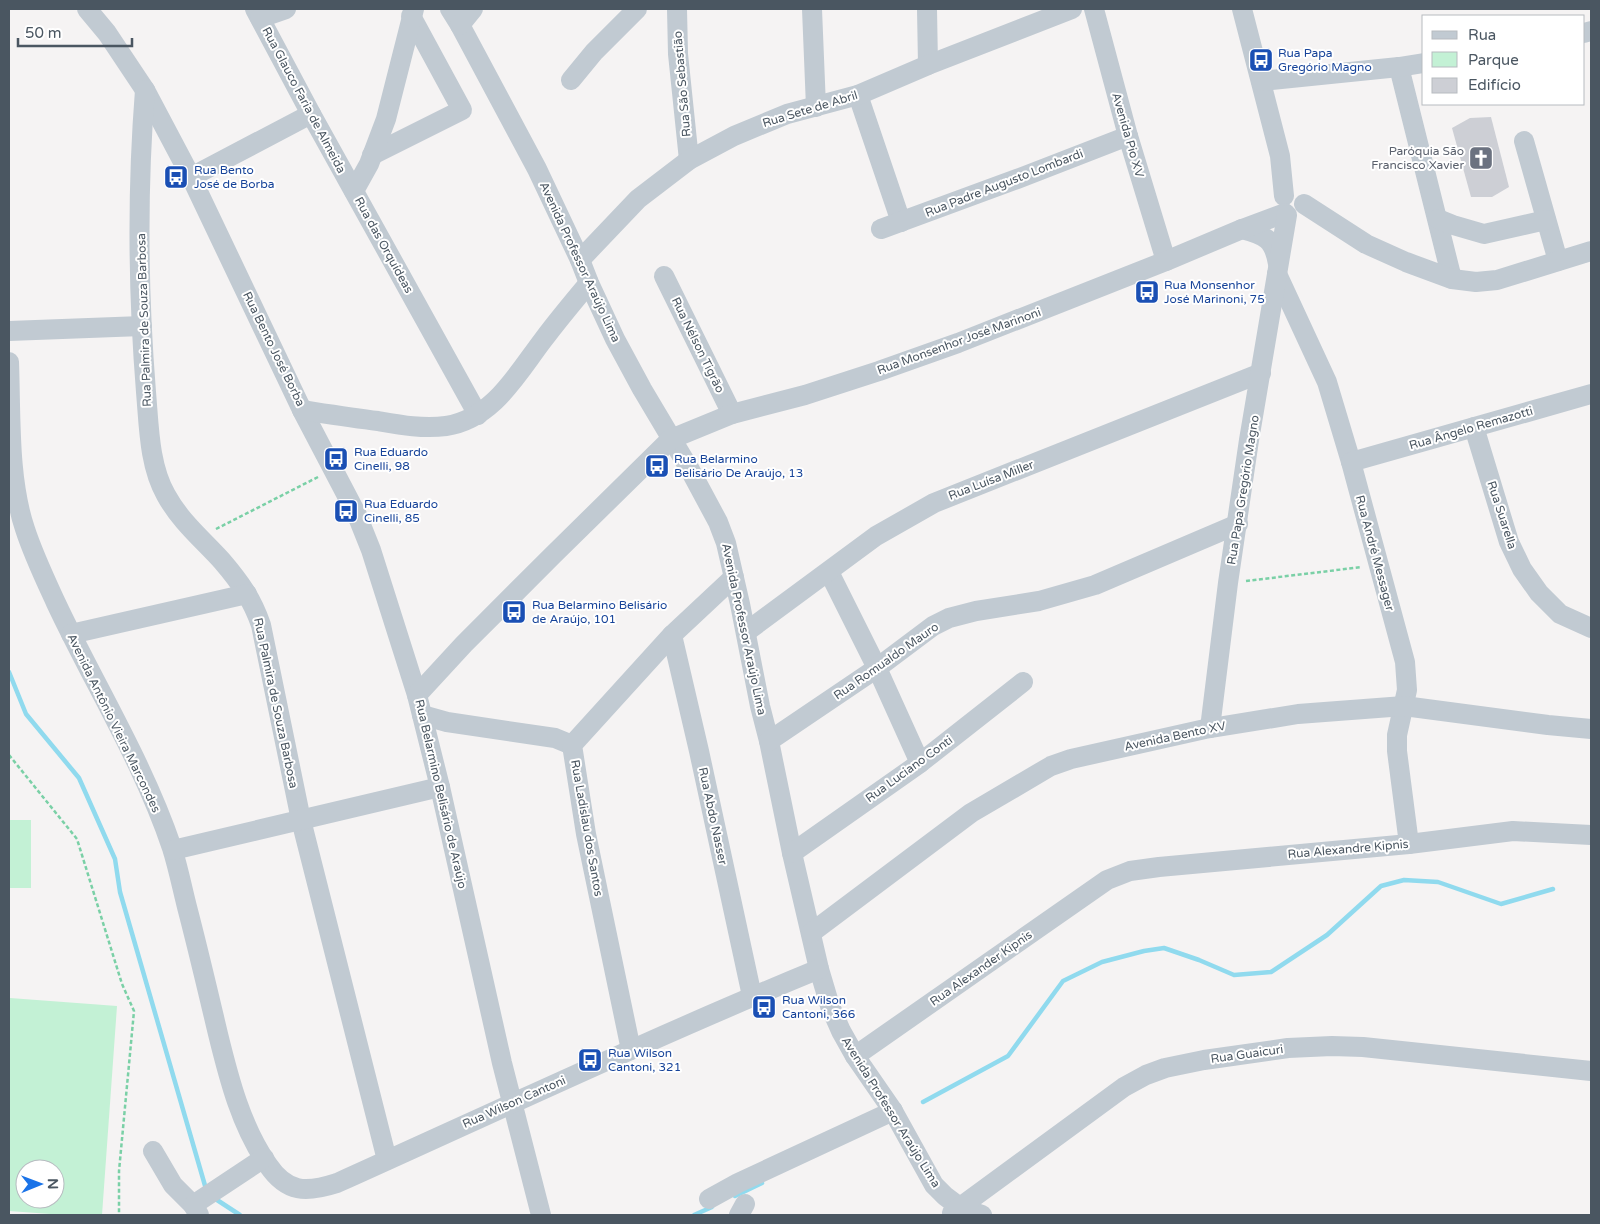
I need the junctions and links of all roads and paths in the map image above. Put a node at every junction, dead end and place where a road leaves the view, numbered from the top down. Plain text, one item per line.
1 (88, 9) edge
2 (286, 9) edge
3 (473, 9) edge
4 (637, 9) edge
5 (677, 9) edge
6 (812, 9) edge
7 (926, 9) edge
8 (1072, 9) edge
9 (1094, 9) edge
10 (1242, 9) edge
11 (413, 12) edge
12 (258, 14) edge
13 (455, 17) edge
14 (1422, 62) edge
15 (928, 65) junction
16 (1400, 67) junction
17 (571, 80) dead end
18 (1261, 81) junction
19 (145, 90) junction
20 (858, 95) junction
21 (816, 107) junction
22 (311, 114) junction
23 (1128, 136) junction
24 (1524, 141) dead end
25 (372, 155) junction
26 (689, 160) junction
27 (192, 177) junction
28 (354, 192) junction
29 (1291, 207) junction
30 (1438, 219) junction
31 (1546, 220) junction
32 (901, 222) junction
33 (1242, 228) junction
34 (881, 229) dead end
35 (1591, 251) edge
36 (580, 260) junction
37 (1166, 261) junction
38 (1558, 261) junction
39 (1279, 264) junction
40 (664, 276) dead end
41 (1452, 278) junction
42 (589, 283) junction
43 (142, 326) junction
44 (9, 331) edge
45 (9, 362) edge
46 (1261, 373) junction
47 (1591, 394) edge
48 (302, 410) junction
49 (732, 414) junction
50 (478, 415) junction
51 (1474, 427) junction
52 (671, 439) junction
53 (1351, 462) junction
54 (332, 469) junction
55 (1238, 524) junction
56 (199, 537) junction
57 (1378, 565) junction
58 (830, 572) junction
59 (734, 577) junction
60 (1228, 583) junction
61 (247, 594) junction
62 (1591, 628) edge
63 (746, 632) junction
64 (71, 634) junction
65 (672, 635) junction
66 (877, 668) junction
67 (1023, 682) dead end
68 (417, 695) junction
69 (1404, 706) junction
70 (422, 715) junction
71 (1210, 728) junction
72 (1591, 729) edge
73 (769, 741) junction
74 (572, 744) junction
75 (9, 755) edge
76 (920, 763) junction
77 (440, 787) junction
78 (301, 820) junction
79 (1591, 835) edge
80 (1408, 844) junction
81 (173, 850) junction
82 (792, 853) junction
83 (1107, 880) joint
84 (811, 933) junction
85 (819, 969) junction
86 (752, 996) junction
87 (631, 1050) junction
88 (854, 1056) junction
89 (1591, 1071) edge
90 (513, 1103) junction
91 (893, 1111) junction
92 (153, 1152) dead end
93 (264, 1158) junction
94 (387, 1160) junction
95 (320, 1188) joint
96 (709, 1199) dead end
97 (196, 1210) edge
98 (954, 1212) edge
99 (119, 1215) edge
100 (541, 1215) edge
101 (982, 1215) edge

1 - 19 street, Rua Bento José Borba
2 - 12 street
3 - 13 street
4 - 17 street
5 - 26 street, Rua São Sebastião
6 - 21 street
7 - 15 street
8 - 15 street, Rua Sete de Abril
9 - 23 street, Avenida Pio XV
10 - 18 street
11 - 25 street, Rua das Orquídeas
11 - 25 street
12 - 22 street, Rua Glauco Faria de Almeida
13 - 36 street, Avenida Professor Araújo Lima
14 - 16 street
15 - 20 street, Rua Sete de Abril
16 - 18 street
16 - 30 street
18 - 29 street
19 - 27 street, Rua Bento José Borba
19 - 43 street, Rua Palmira de Souza Barbosa
20 - 21 street, Rua Sete de Abril
20 - 32 street
21 - 26 street, Rua Sete de Abril
22 - 27 street
22 - 28 street, Rua Glauco Faria de Almeida
23 - 32 street, Rua Padre Augusto Lombardi
23 - 37 street, Avenida Pio XV
24 - 31 street
25 - 28 street, Rua das Orquídeas
26 - 36 street, Rua Sete de Abril
27 - 48 street, Rua Bento José Borba
28 - 50 street, Rua das Orquídeas
29 - 33 street, Rua Monsenhor José Marinoni
29 - 39 street, Rua Papa Gregório Magno
29 - 41 street
30 - 31 street
30 - 41 street
31 - 38 street
32 - 34 street, Rua Padre Augusto Lombardi
33 - 37 street, Rua Monsenhor José Marinoni
33 - 39 street, Rua André Messager
35 - 38 street
36 - 42 street, Avenida Professor Araújo Lima
37 - 49 street, Rua Monsenhor José Marinoni
38 - 41 street
39 - 46 street, Rua Papa Gregório Magno
39 - 53 street, Rua André Messager
40 - 49 street, Rua Nélson Tigrão
42 - 50 street, Rua Bento José Borba
42 - 52 street, Avenida Professor Araújo Lima
43 - 44 street
43 - 56 street, Rua Palmira de Souza Barbosa
45 - 64 street, Avenida Antônio Vieira Marcondes
46 - 55 street, Rua Papa Gregório Magno
46 - 58 street, Rua Luísa Miller
47 - 51 street, Rua Ângelo Remazotti
48 - 50 street, Rua Bento José Borba
48 - 54 street
49 - 52 street, Rua Monsenhor José Marinoni
51 - 53 street, Rua Ângelo Remazotti
51 - 62 street, Rua Suarella
52 - 59 street, Avenida Professor Araújo Lima
52 - 68 street, Rua Belarmino Belisário de Araújo
53 - 57 street, Rua André Messager
54 - 56 path
54 - 68 street
55 - 60 street, Rua Papa Gregório Magno
55 - 66 street, Rua Romualdo Mauro
56 - 61 street, Rua Palmira de Souza Barbosa
57 - 60 path
57 - 69 street, Rua André Messager
58 - 63 street, Rua Luísa Miller
58 - 66 street
59 - 63 street, Avenida Professor Araújo Lima
59 - 65 street, Rua Ladislau dos Santos
60 - 71 street, Rua Papa Gregório Magno
61 - 64 street
61 - 78 street, Rua Palmira de Souza Barbosa
63 - 73 street, Avenida Professor Araújo Lima
64 - 81 street, Avenida Antônio Vieira Marcondes
65 - 74 street, Rua Ladislau dos Santos
65 - 86 street, Rua Abdo Nasser
66 - 73 street, Rua Romualdo Mauro
66 - 76 street
67 - 76 street, Rua Luciano Conti
68 - 70 street, Rua Belarmino Belisário de Araújo
69 - 71 street, Avenida Bento XV
69 - 72 street, Avenida Bento XV
69 - 80 street, Rua André Messager
70 - 74 street
70 - 77 street, Rua Belarmino Belisário de Araújo
71 - 84 street, Avenida Bento XV
73 - 82 street, Avenida Professor Araújo Lima
74 - 87 street, Rua Ladislau dos Santos
75 - 99 path
76 - 82 street, Rua Luciano Conti
77 - 78 street
77 - 90 street, Rua Belarmino Belisário de Araújo
78 - 81 street
78 - 94 street, Rua Palmira de Souza Barbosa
79 - 80 street, Rua Alexandre Kipnis
80 - 83 street, Rua Alexandre Kipnis
81 - 93 street, Avenida Antônio Vieira Marcondes
82 - 84 street, Avenida Professor Araújo Lima
83 - 88 street, Rua Alexander Kipnis
84 - 85 street, Avenida Professor Araújo Lima
85 - 86 street, Rua Wilson Cantoni
85 - 88 street, Avenida Professor Araújo Lima
86 - 87 street, Rua Wilson Cantoni
87 - 90 street, Rua Wilson Cantoni
88 - 91 street, Avenida Professor Araújo Lima
89 - 98 street, Rua Guaicuri
90 - 94 street, Rua Wilson Cantoni
90 - 100 street, Rua Belarmino Belisário de Araújo
91 - 96 street
91 - 98 street, Avenida Professor Araújo Lima
92 - 97 street
93 - 95 street, Avenida Antônio Vieira Marcondes
93 - 97 street
94 - 95 street, Rua Wilson Cantoni
98 - 101 street

